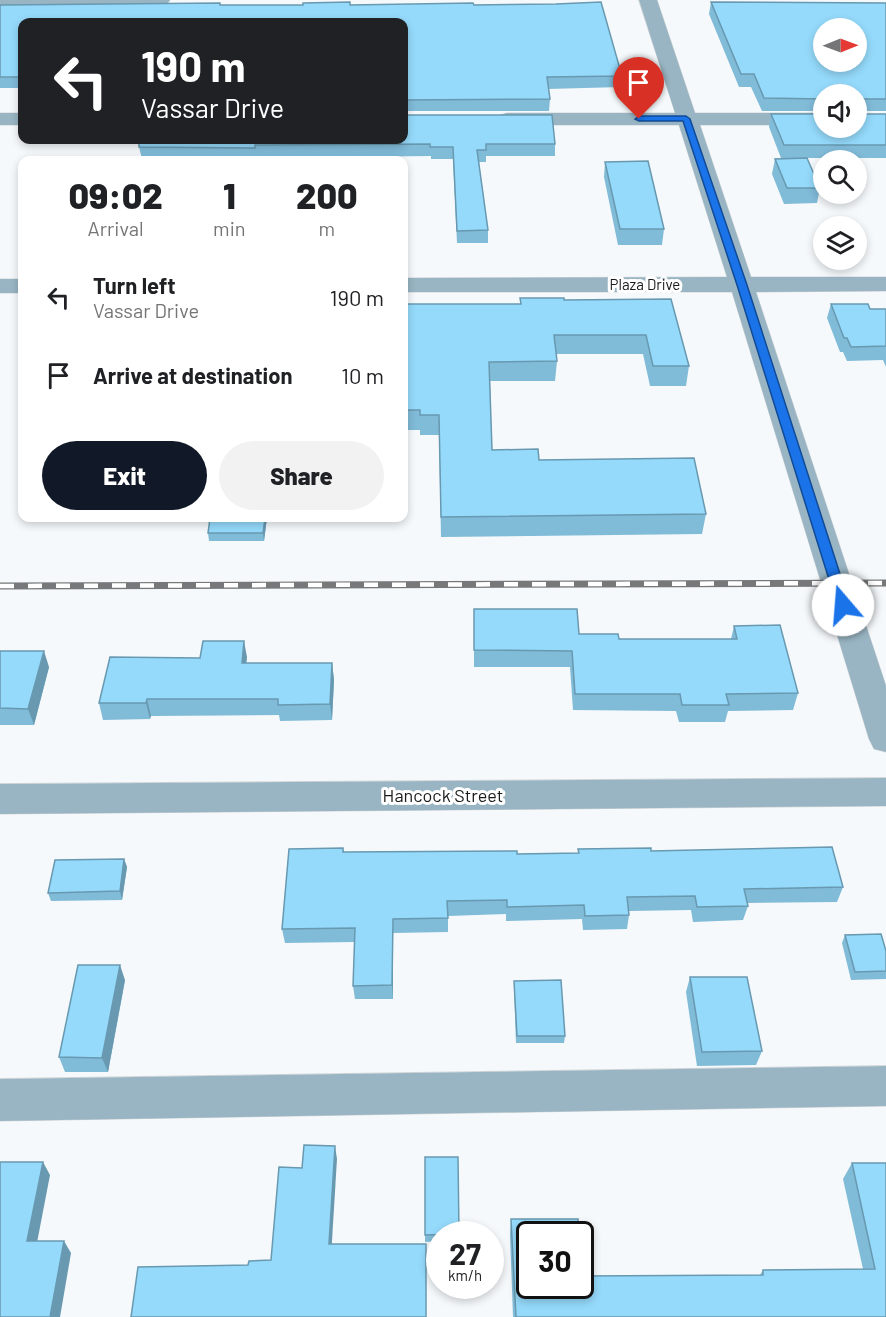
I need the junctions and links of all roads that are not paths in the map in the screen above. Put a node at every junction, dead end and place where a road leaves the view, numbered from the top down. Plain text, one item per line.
1 (0, 0) edge
2 (161, 0) edge
3 (648, 0) edge
4 (0, 119) edge
5 (18, 119) edge
6 (486, 119) edge
7 (686, 119) junction
8 (813, 119) edge
9 (886, 284) edge
10 (408, 285) edge
11 (742, 285) junction
12 (0, 286) edge
13 (18, 286) edge
14 (886, 739) edge
15 (886, 792) edge
16 (0, 799) edge
17 (886, 1086) edge
18 (0, 1100) edge

1 - 2 street
3 - 7 street
4 - 5 street
6 - 7 street
7 - 8 street
7 - 11 street
9 - 11 street, Plaza Drive
10 - 11 street, Plaza Drive
11 - 14 street
12 - 13 street
15 - 16 street, Hancock Street
17 - 18 street

